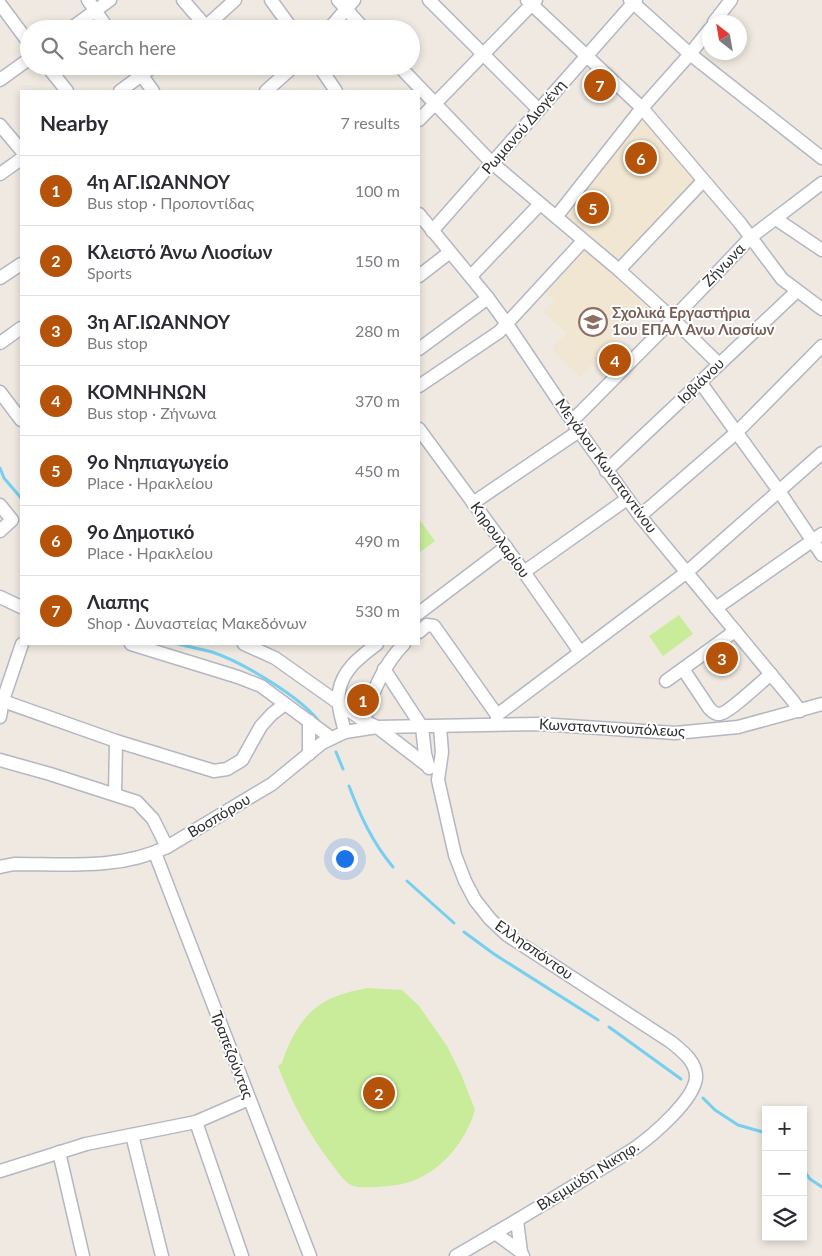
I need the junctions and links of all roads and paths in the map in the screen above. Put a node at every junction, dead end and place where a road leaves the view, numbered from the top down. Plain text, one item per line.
1 (110, 0) edge
2 (183, 0) edge
3 (235, 0) edge
4 (271, 0) edge
5 (429, 0) edge
6 (731, 0) edge
7 (532, 1) edge
8 (633, 1) edge
9 (346, 3) edge
10 (0, 4) edge
11 (92, 5) edge
12 (719, 15) edge
13 (78, 20) edge
14 (102, 20) edge
15 (199, 20) edge
16 (214, 20) edge
17 (285, 20) edge
18 (335, 20) edge
19 (358, 20) edge
20 (20, 31) edge
21 (702, 39) edge
22 (690, 54) junction
23 (483, 55) junction
24 (586, 56) junction
25 (20, 66) edge
26 (54, 75) edge
27 (134, 75) edge
28 (141, 75) edge
29 (284, 75) edge
30 (325, 75) edge
31 (407, 75) edge
32 (0, 80) edge
33 (66, 90) edge
34 (121, 90) edge
35 (153, 90) edge
36 (267, 90) edge
37 (335, 90) edge
38 (434, 104) junction
39 (642, 108) junction
40 (539, 110) junction
41 (420, 119) edge
42 (0, 125) edge
43 (20, 149) edge
44 (822, 158) edge
45 (20, 161) edge
46 (492, 163) junction
47 (0, 174) edge
48 (703, 180) junction
49 (822, 183) edge
50 (540, 204) junction
51 (556, 217) junction
52 (420, 218) edge
53 (776, 219) junction
54 (432, 231) junction
55 (751, 237) junction
56 (584, 241) junction
57 (822, 250) edge
58 (450, 252) junction
59 (20, 265) edge
60 (619, 270) junction
61 (420, 275) edge
62 (471, 276) junction
63 (0, 278) edge
64 (797, 291) junction
65 (488, 298) junction
66 (822, 309) edge
67 (673, 319) junction
68 (507, 324) junction
69 (20, 329) edge
70 (0, 343) edge
71 (822, 346) edge
72 (420, 348) edge
73 (718, 364) junction
74 (700, 382) junction
75 (420, 385) edge
76 (0, 392) edge
77 (20, 416) edge
78 (575, 426) junction
79 (420, 430) edge
80 (737, 432) junction
81 (822, 453) edge
82 (606, 471) junction
83 (779, 491) junction
84 (627, 499) junction
85 (473, 502) junction
86 (0, 505) edge
87 (640, 516) junction
88 (0, 531) edge
89 (817, 538) edge
90 (506, 547) junction
91 (822, 555) edge
92 (524, 572) junction
93 (687, 572) junction
94 (0, 597) edge
95 (20, 607) edge
96 (716, 608) junction
97 (420, 611) edge
98 (420, 631) edge
99 (735, 631) junction
100 (22, 645) edge
101 (134, 645) edge
102 (246, 645) edge
103 (377, 645) edge
104 (403, 645) edge
105 (580, 652) junction
106 (384, 669) junction
107 (683, 669) junction
108 (771, 674) junction
109 (666, 681) dead end
110 (2, 700) edge
111 (285, 704) junction
112 (340, 704) junction
113 (822, 704) edge
114 (800, 712) junction
115 (0, 717) edge
116 (497, 720) junction
117 (309, 721) junction
118 (364, 721) junction
119 (422, 727) junction
120 (440, 727) junction
121 (377, 728) junction
122 (345, 732) junction
123 (330, 738) junction
124 (116, 741) junction
125 (308, 754) junction
126 (0, 760) edge
127 (429, 767) junction
128 (438, 780) junction
129 (115, 794) junction
130 (168, 847) junction
131 (155, 853) junction
132 (0, 867) edge
133 (696, 1072) joint
134 (249, 1099) junction
135 (196, 1122) junction
136 (132, 1135) junction
137 (59, 1152) junction
138 (0, 1171) edge
139 (517, 1221) junction
140 (495, 1234) junction
141 (522, 1254) edge
142 (83, 1256) edge
143 (162, 1256) edge
144 (242, 1256) edge
145 (310, 1256) edge
146 (456, 1256) edge

1 - 11 street
2 - 15 street
3 - 16 street
4 - 17 street
5 - 23 street
6 - 12 street
7 - 23 street
7 - 24 street
8 - 22 street
8 - 24 street, Ρωμανού Διογένη
9 - 18 street
9 - 19 street
10 - 20 street
11 - 13 street
11 - 14 street
21 - 22 street
22 - 39 street
22 - 44 street
23 - 38 street
23 - 40 street
24 - 39 street
24 - 40 street, Ρωμανού Διογένη
25 - 32 street
26 - 33 street
27 - 34 street
28 - 35 street
29 - 36 street
30 - 37 street
31 - 38 street
38 - 41 street
38 - 46 street
39 - 48 street
39 - 51 street
40 - 46 street, Ρωμανού Διογένη
42 - 43 street
45 - 47 street
46 - 50 street
46 - 54 street, Ρωμανού Διογένη
48 - 55 street
48 - 60 street
49 - 53 street, Ζήνωνα
50 - 51 street
50 - 62 street
51 - 56 street
52 - 54 street, Μεγάλου Κωνσταντίνου
53 - 55 street, Ζήνωνα
53 - 57 street
54 - 58 street, Μεγάλου Κωνσταντίνου
55 - 64 street
55 - 67 street, Ζήνωνα
56 - 60 street
56 - 68 street
58 - 61 street
58 - 62 street, Μεγάλου Κωνσταντίνου
59 - 63 street
60 - 67 street
62 - 65 street, Μεγάλου Κωνσταντίνου
64 - 66 street
64 - 73 street, Ιοβιάνου
65 - 68 street, Μεγάλου Κωνσταντίνου
65 - 72 street
67 - 73 street
67 - 78 street, Ζήνωνα
68 - 75 street
68 - 78 street, Μεγάλου Κωνσταντίνου
69 - 70 street
71 - 80 street
73 - 74 street, Ιοβιάνου
74 - 80 street
74 - 82 street, Ιοβιάνου
76 - 77 street
78 - 82 street, Μεγάλου Κωνσταντίνου
78 - 85 street, Ζήνωνα
79 - 85 street, Κηρουλαρίου
80 - 83 street
80 - 87 street
81 - 83 street
82 - 84 street, Μεγάλου Κωνσταντίνου
83 - 89 street
83 - 93 street
84 - 87 street, Μεγάλου Κωνσταντίνου
84 - 92 street
85 - 90 street, Κηρουλαρίου
86 - 88 street
87 - 93 street, Μεγάλου Κωνσταντίνου
89 - 91 street
89 - 96 street
90 - 92 street, Κηρουλαρίου
90 - 97 street
92 - 105 street, Κηρουλαρίου
93 - 96 street, Μεγάλου Κωνσταντίνου
93 - 105 street
94 - 95 street
96 - 99 street, Μεγάλου Κωνσταντίνου
98 - 116 street
99 - 107 street
99 - 108 street, Μεγάλου Κωνσταντίνου
100 - 110 street
101 - 111 street
102 - 112 street
103 - 112 street
104 - 106 street
105 - 116 street
106 - 118 street
106 - 119 street
107 - 108 street
107 - 109 street
108 - 114 street, Μεγάλου Κωνσταντίνου
110 - 115 street
110 - 124 street
111 - 117 street
111 - 124 street
112 - 118 street
112 - 122 street
113 - 114 street, Κωνσταντινουπόλεως
114 - 116 street, Κωνσταντινουπόλεως
116 - 120 street, Κωνσταντινουπόλεως
117 - 123 street
117 - 125 street
118 - 121 street
119 - 120 street, Κωνσταντινουπόλεως
119 - 121 street, Βοσπόρου
119 - 127 street, Ελλησπόντου
120 - 128 street, Ελλησπόντου
121 - 122 street, Βοσπόρου
121 - 127 street
122 - 123 street, Βοσπόρου
123 - 125 street, Βοσπόρου
124 - 129 street
125 - 130 street, Βοσπόρου
126 - 129 street
127 - 128 street, Ελλησπόντου
128 - 133 street, Ελλησπόντου
129 - 130 street
130 - 131 street, Βοσπόρου
131 - 132 street, Βοσπόρου
131 - 134 street, Τραπεζούντας
133 - 139 street, Βλεμμύδη Νικηφ.
134 - 135 street
134 - 145 street, Τραπεζούντας
135 - 136 street
135 - 144 street
136 - 137 street
136 - 143 street
137 - 138 street
137 - 142 street
139 - 140 street, Βλεμμύδη Νικηφ.
139 - 141 street
140 - 141 street
140 - 146 street, Βλεμμύδη Νικηφ.

